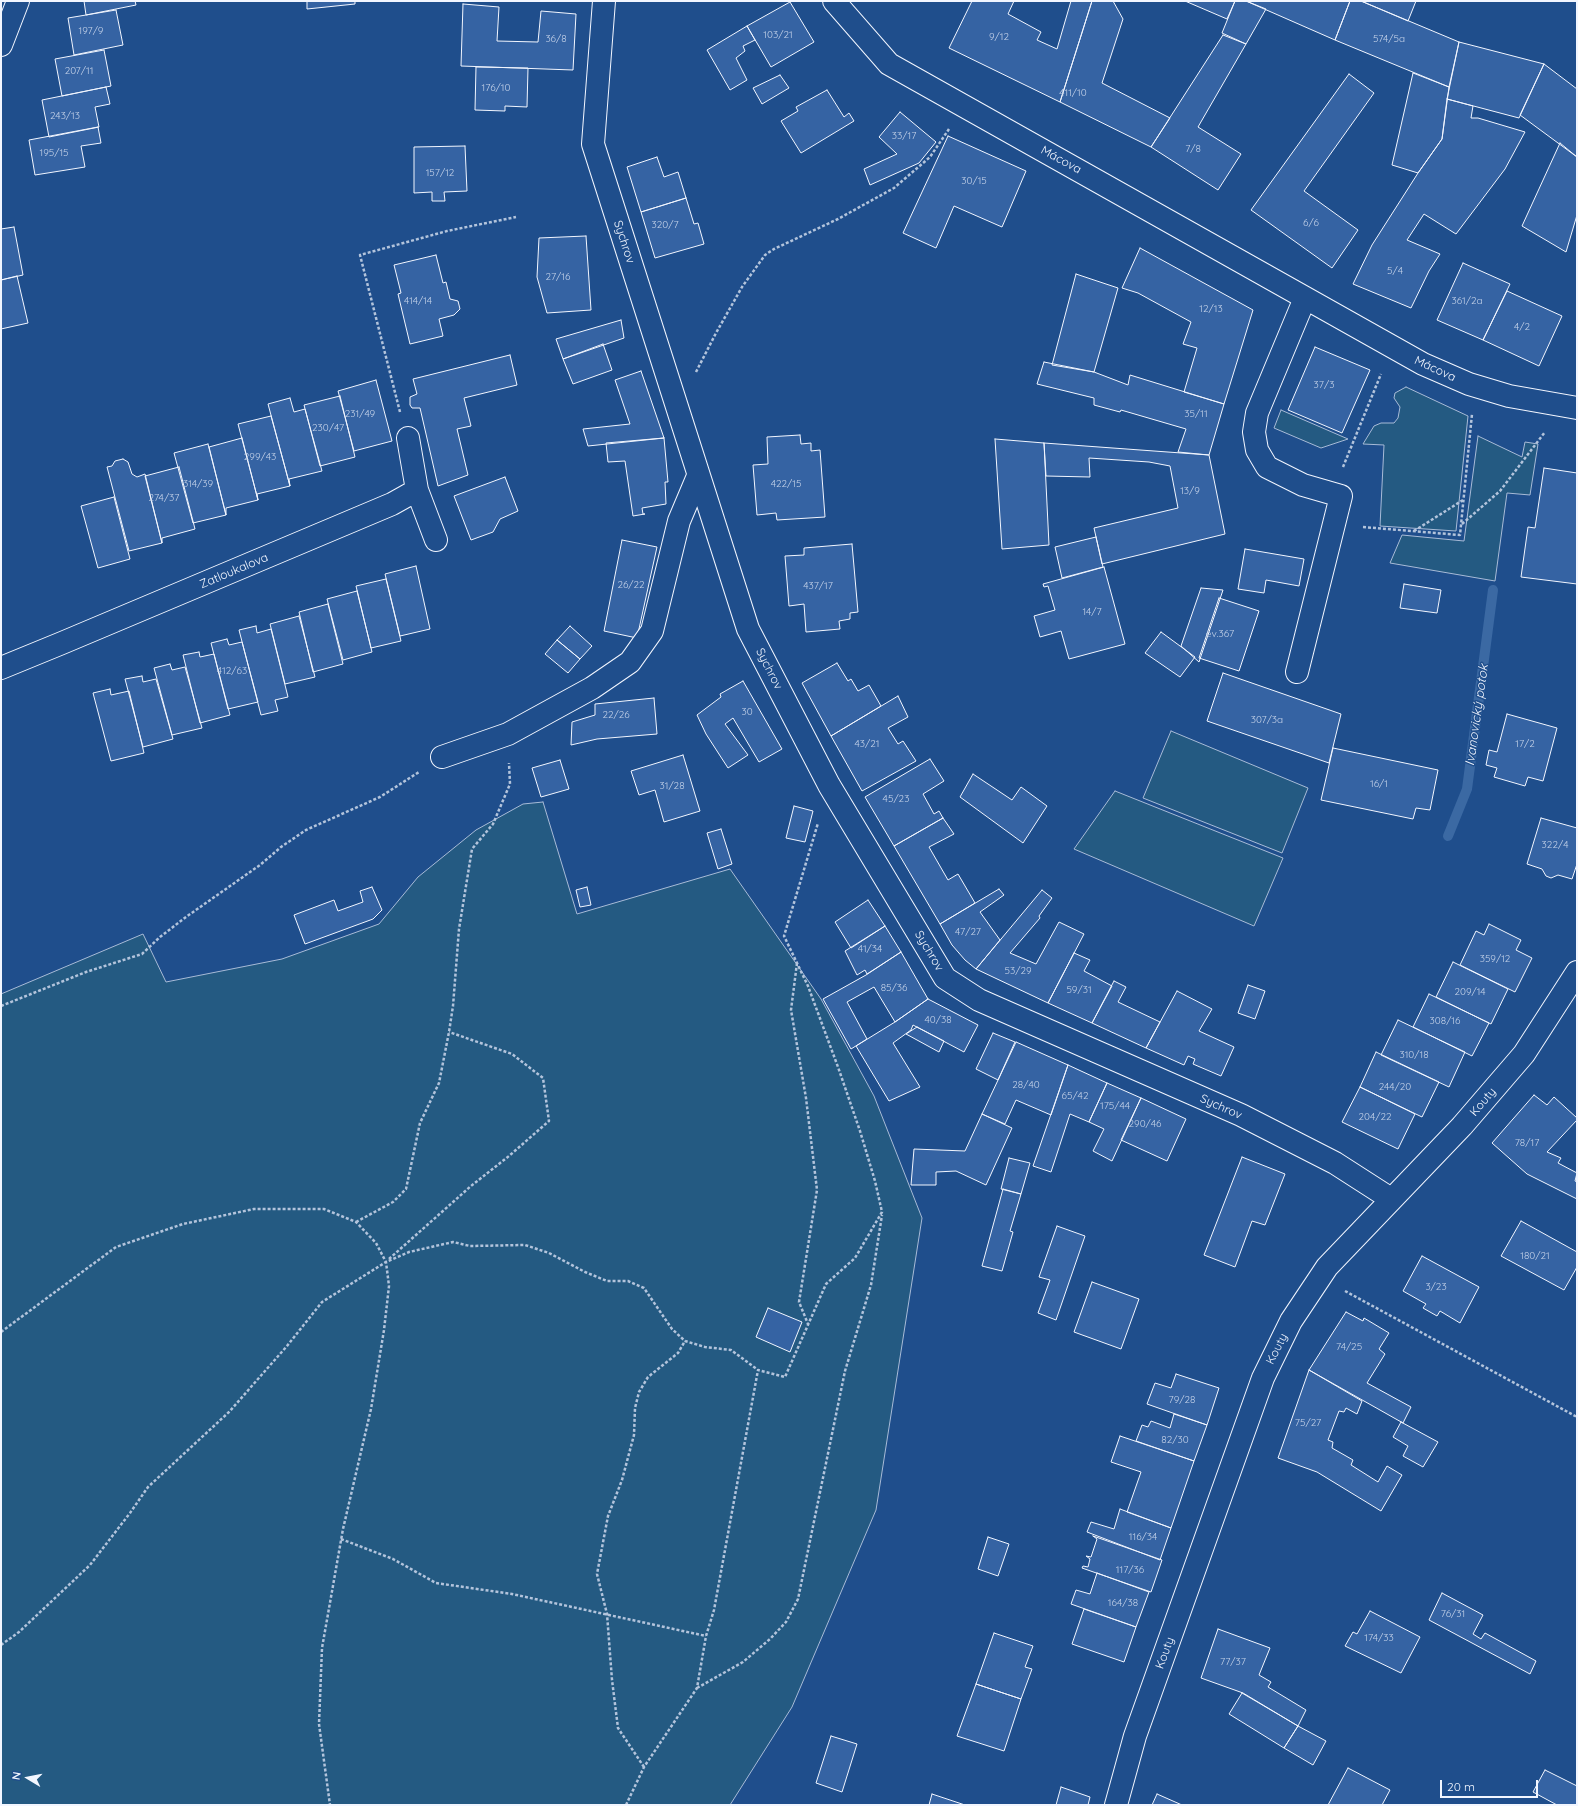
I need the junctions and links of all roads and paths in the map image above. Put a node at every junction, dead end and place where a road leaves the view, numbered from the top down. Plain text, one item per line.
1 (18, 1) edge
2 (604, 1) edge
3 (834, 1) edge
4 (1, 45) edge
5 (952, 125) dead end
6 (516, 217) dead end
7 (1306, 298) junction
8 (1383, 368) dead end
9 (675, 402) junction
10 (1577, 408) edge
11 (1473, 412) dead end
12 (1546, 430) dead end
13 (408, 438) joint
14 (1354, 440) dead end
15 (698, 476) junction
16 (417, 490) junction
17 (1463, 500) junction
18 (1461, 525) junction
19 (1378, 529) dead end
20 (1414, 531) junction
21 (436, 540) dead end
22 (1, 668) edge
23 (1297, 672) dead end
24 (508, 734) junction
25 (442, 757) joint
26 (829, 785) junction
27 (797, 963) junction
28 (1577, 972) edge
29 (1, 1006) edge
30 (449, 1032) junction
31 (1391, 1199) junction
32 (882, 1212) junction
33 (356, 1222) junction
34 (386, 1262) junction
35 (1320, 1277) junction
36 (808, 1324) junction
37 (1, 1332) edge
38 (685, 1341) junction
39 (758, 1370) junction
40 (1577, 1417) edge
41 (341, 1539) junction
42 (607, 1614) junction
43 (706, 1636) junction
44 (1, 1645) edge
45 (697, 1688) junction
46 (644, 1767) junction
47 (330, 1805) edge
48 (626, 1805) edge
49 (1116, 1805) edge

1 - 4 street
2 - 9 street, Sychrov
3 - 7 street, Mácova
5 - 9 path
6 - 13 path
7 - 10 street, Mácova
7 - 23 street
8 - 14 path
9 - 15 street, Sychrov
11 - 17 path
12 - 18 path
13 - 16 street
15 - 24 street
15 - 26 street, Sychrov
16 - 21 street
16 - 22 street, Zatloukalova
17 - 18 path
17 - 20 path
18 - 20 path
19 - 20 path
24 - 25 street
24 - 30 path
25 - 29 path
26 - 27 path
26 - 31 street, Sychrov
27 - 32 path
27 - 36 path
28 - 31 street, Kouty
30 - 33 path
30 - 34 path
31 - 35 street, Kouty
32 - 36 path
32 - 45 path
33 - 34 path
33 - 37 path
34 - 38 path
34 - 41 path
34 - 44 path
35 - 40 path
35 - 49 street, Kouty
36 - 39 path
38 - 39 path
38 - 42 path
39 - 43 path
41 - 42 path
41 - 47 path
42 - 43 path
42 - 46 path
43 - 45 path
45 - 46 path
46 - 48 path

